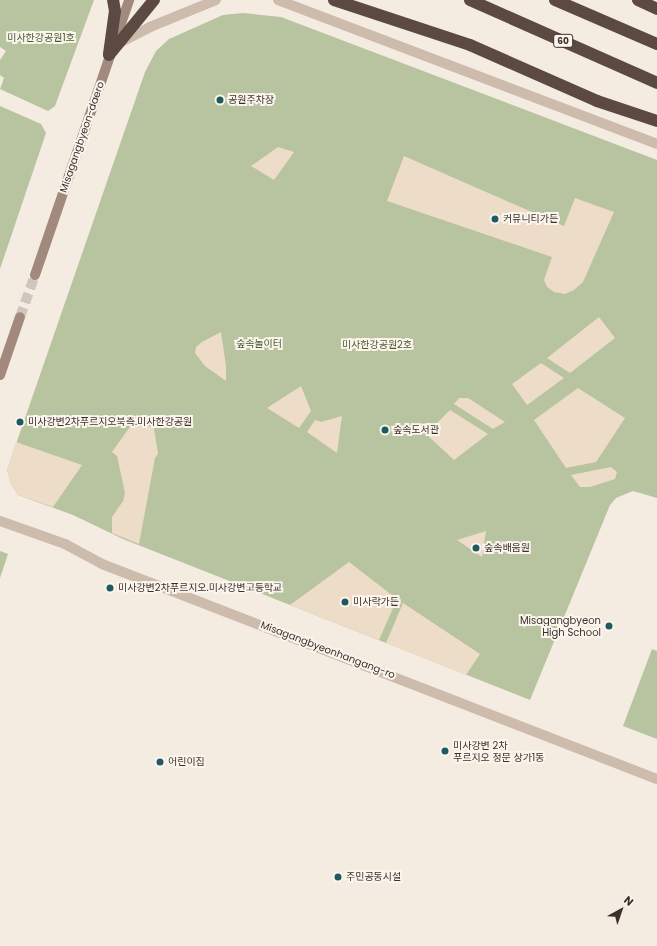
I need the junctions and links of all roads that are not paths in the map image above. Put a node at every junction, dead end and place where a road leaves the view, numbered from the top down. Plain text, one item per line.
1 (113, 0) edge
2 (129, 0) edge
3 (154, 0) edge
4 (216, 0) edge
5 (278, 0) edge
6 (334, 0) edge
7 (339, 0) edge
8 (470, 0) edge
9 (555, 0) edge
10 (638, 0) edge
11 (357, 6) junction
12 (657, 9) edge
13 (117, 44) junction
14 (657, 44) edge
15 (109, 55) junction
16 (657, 83) edge
17 (657, 121) edge
18 (657, 144) edge
19 (35, 275) tunnel mouth
20 (20, 317) tunnel mouth
21 (0, 375) edge
22 (0, 521) edge
23 (657, 779) edge

1 - 15 highway
2 - 15 main road, Misagangbyeon-daero
3 - 13 highway
4 - 13 street
5 - 18 street
6 - 11 highway
7 - 11 highway
8 - 16 highway, 60
9 - 14 highway
10 - 12 highway
11 - 17 highway
13 - 15 highway
15 - 19 main road, Misagangbyeon-daero
20 - 21 main road
22 - 23 street, Misagangbyeonhangang-ro

